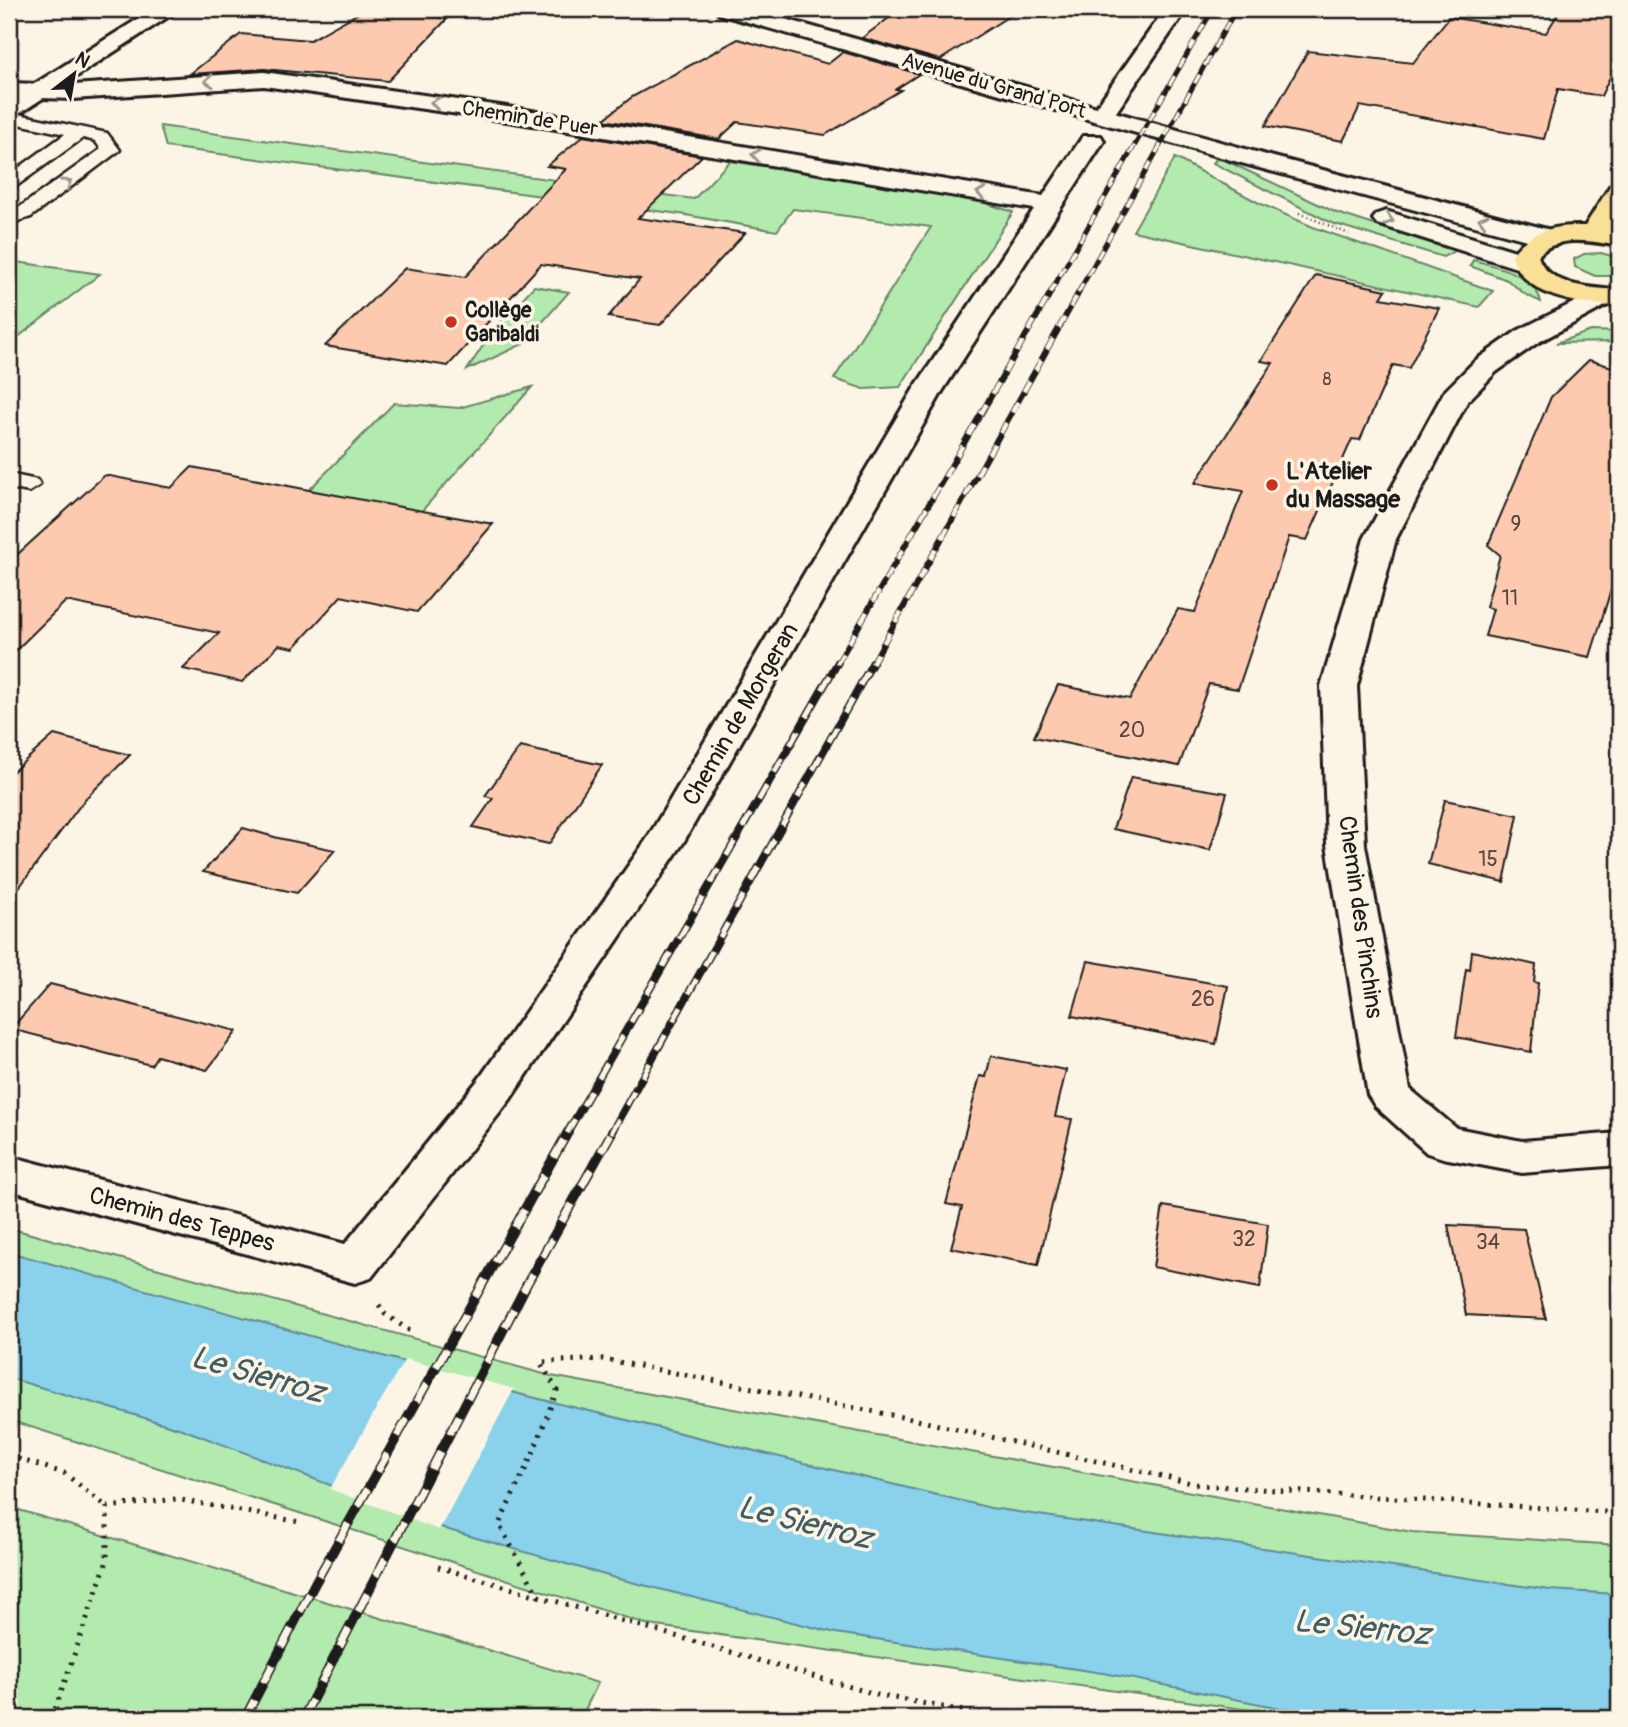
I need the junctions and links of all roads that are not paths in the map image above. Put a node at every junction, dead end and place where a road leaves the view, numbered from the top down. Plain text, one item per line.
1 (727, 9) edge
2 (1176, 9) edge
3 (168, 11) edge
4 (9, 90) edge
5 (36, 93) junction
6 (9, 110) edge
7 (9, 117) edge
8 (30, 121) junction
9 (1097, 128) junction
10 (80, 132) junction
11 (11, 136) dead end
12 (1261, 161) junction
13 (9, 183) edge
14 (1619, 191) edge
15 (1048, 204) junction
16 (9, 218) edge
17 (1593, 234) junction
18 (1549, 238) junction
19 (1619, 238) edge
20 (1526, 263) junction
21 (1564, 290) junction
22 (1609, 298) edge
23 (1527, 337) junction
24 (1619, 1149) edge
25 (9, 1173) edge
26 (355, 1265) joint

1 - 9 street, Avenue du Grand Port
2 - 9 street, Chemin de Morgeran
3 - 5 street
4 - 5 street, Chemin de Puer
5 - 6 street
15 -> 5 street, Chemin de Puer
7 - 8 lane
8 - 10 lane
8 - 11 lane
9 - 12 street, Avenue du Grand Port
9 - 15 street, Chemin de Morgeran
10 - 13 lane
16 -> 10 lane
18 -> 12 street, Avenue du Grand Port
12 -> 20 street, Avenue du Grand Port
14 - 17 main road
15 - 26 street, Chemin de Morgeran
17 - 18 main road
17 - 19 main road
18 - 20 main road
20 - 21 main road
21 - 22 main road
21 - 23 street, Chemin des Pinchins
22 - 23 street, Chemin des Pinchins
23 - 24 street, Chemin des Pinchins
25 - 26 street, Chemin des Teppes

